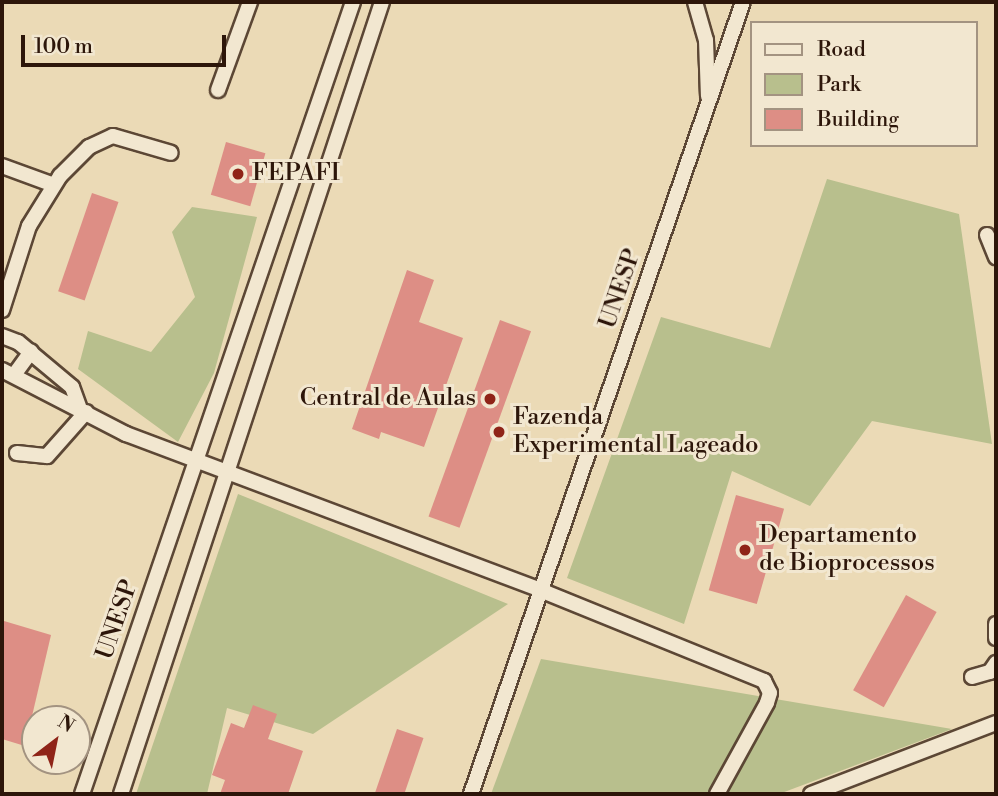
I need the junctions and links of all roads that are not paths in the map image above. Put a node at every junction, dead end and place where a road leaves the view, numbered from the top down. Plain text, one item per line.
1 (250, 2) edge
2 (353, 2) edge
3 (382, 2) edge
4 (695, 2) edge
5 (743, 2) edge
6 (218, 90) dead end
7 (708, 108) junction
8 (171, 153) dead end
9 (2, 166) edge
10 (54, 186) junction
11 (987, 235) dead end
12 (996, 257) edge
13 (8, 273) edge
14 (2, 310) edge
15 (2, 336) edge
16 (31, 352) junction
17 (44, 363) junction
18 (8, 372) edge
19 (33, 388) junction
20 (83, 410) junction
21 (16, 453) dead end
22 (198, 462) junction
23 (228, 473) junction
24 (540, 590) junction
25 (996, 624) edge
26 (996, 638) edge
27 (996, 663) edge
28 (972, 677) dead end
29 (996, 723) edge
30 (82, 794) edge
31 (121, 794) edge
32 (471, 794) edge
33 (717, 794) edge
34 (810, 794) edge

1 - 6 lane
2 - 22 lane, UNESP
3 - 23 lane
4 - 7 lane
5 - 7 lane, UNESP
7 - 24 lane, UNESP
8 - 10 lane
9 - 10 lane
10 - 13 lane
11 - 12 lane
13 - 14 lane
15 - 16 lane
16 - 17 lane
16 - 18 lane
17 - 19 lane
17 - 20 lane
18 - 19 lane
19 - 20 lane
20 - 21 lane
20 - 22 lane
22 - 23 lane
22 - 30 lane, UNESP
23 - 24 lane
23 - 31 lane
24 - 32 lane, UNESP
24 - 33 lane
25 - 26 lane
27 - 28 lane
29 - 34 lane

